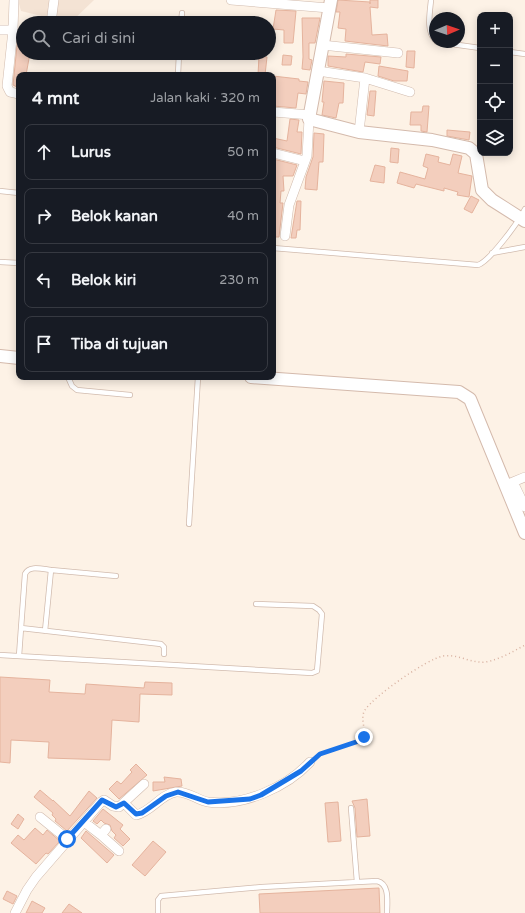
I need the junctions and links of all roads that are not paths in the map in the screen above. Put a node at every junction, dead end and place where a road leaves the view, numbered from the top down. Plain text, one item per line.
1 (14, 0) edge
2 (54, 0) edge
3 (231, 0) edge
4 (430, 0) edge
5 (271, 2) edge
6 (330, 4) edge
7 (430, 12) edge
8 (182, 13) dead end
9 (52, 16) edge
10 (182, 16) edge
11 (16, 26) edge
12 (13, 27) junction
13 (0, 30) edge
14 (322, 45) junction
15 (465, 46) edge
16 (477, 48) edge
17 (513, 52) edge
18 (398, 53) dead end
19 (525, 54) edge
20 (179, 60) edge
21 (318, 71) junction
22 (178, 72) edge
23 (365, 78) junction
24 (410, 92) dead end
25 (16, 93) edge
26 (276, 112) edge
27 (310, 117) junction
28 (359, 132) junction
29 (276, 154) edge
30 (305, 161) junction
31 (0, 191) edge
32 (16, 192) edge
33 (523, 216) edge
34 (285, 236) dead end
35 (525, 247) edge
36 (276, 248) edge
37 (492, 253) junction
38 (0, 262) edge
39 (16, 263) edge
40 (0, 356) edge
41 (16, 358) edge
42 (276, 379) edge
43 (69, 380) edge
44 (198, 380) edge
45 (130, 394) dead end
46 (525, 477) edge
47 (509, 484) junction
48 (525, 507) edge
49 (189, 524) dead end
50 (525, 533) edge
51 (51, 570) junction
52 (116, 576) dead end
53 (256, 604) dead end
54 (21, 628) junction
55 (45, 631) junction
56 (164, 654) dead end
57 (0, 655) edge
58 (19, 656) junction
59 (310, 762) road end
60 (144, 784) dead end
61 (124, 803) junction
62 (351, 808) dead end
63 (40, 817) dead end
64 (84, 822) junction
65 (67, 839) junction
66 (119, 851) dead end
67 (357, 882) junction
68 (15, 913) edge
69 (158, 913) edge
70 (387, 913) edge

1 - 12 street
2 - 9 street
3 - 5 street
4 - 7 lane
5 - 6 street
6 - 14 street
8 - 10 lane
11 - 12 street
12 - 13 street
12 - 25 street
14 - 18 street
14 - 21 street
15 - 16 lane
17 - 19 lane
20 - 22 lane
21 - 23 street
21 - 27 street
23 - 24 street
23 - 28 street
26 - 27 street
27 - 28 street
27 - 30 street
28 - 33 street
29 - 30 street
30 - 34 street
31 - 32 lane
33 - 37 lane
35 - 37 lane
36 - 37 lane
38 - 39 lane
40 - 41 street
42 - 47 street
43 - 45 lane
44 - 49 lane
46 - 47 street
47 - 48 street
47 - 50 street
51 - 52 lane
51 - 54 lane
51 - 55 lane
53 - 58 lane
54 - 55 lane
54 - 58 lane
55 - 56 lane
57 - 58 lane
59 - 61 street
60 - 61 street
61 - 64 street
62 - 67 lane
63 - 65 street
64 - 65 street
64 - 66 street
65 - 68 street
67 - 69 lane
67 - 70 lane

